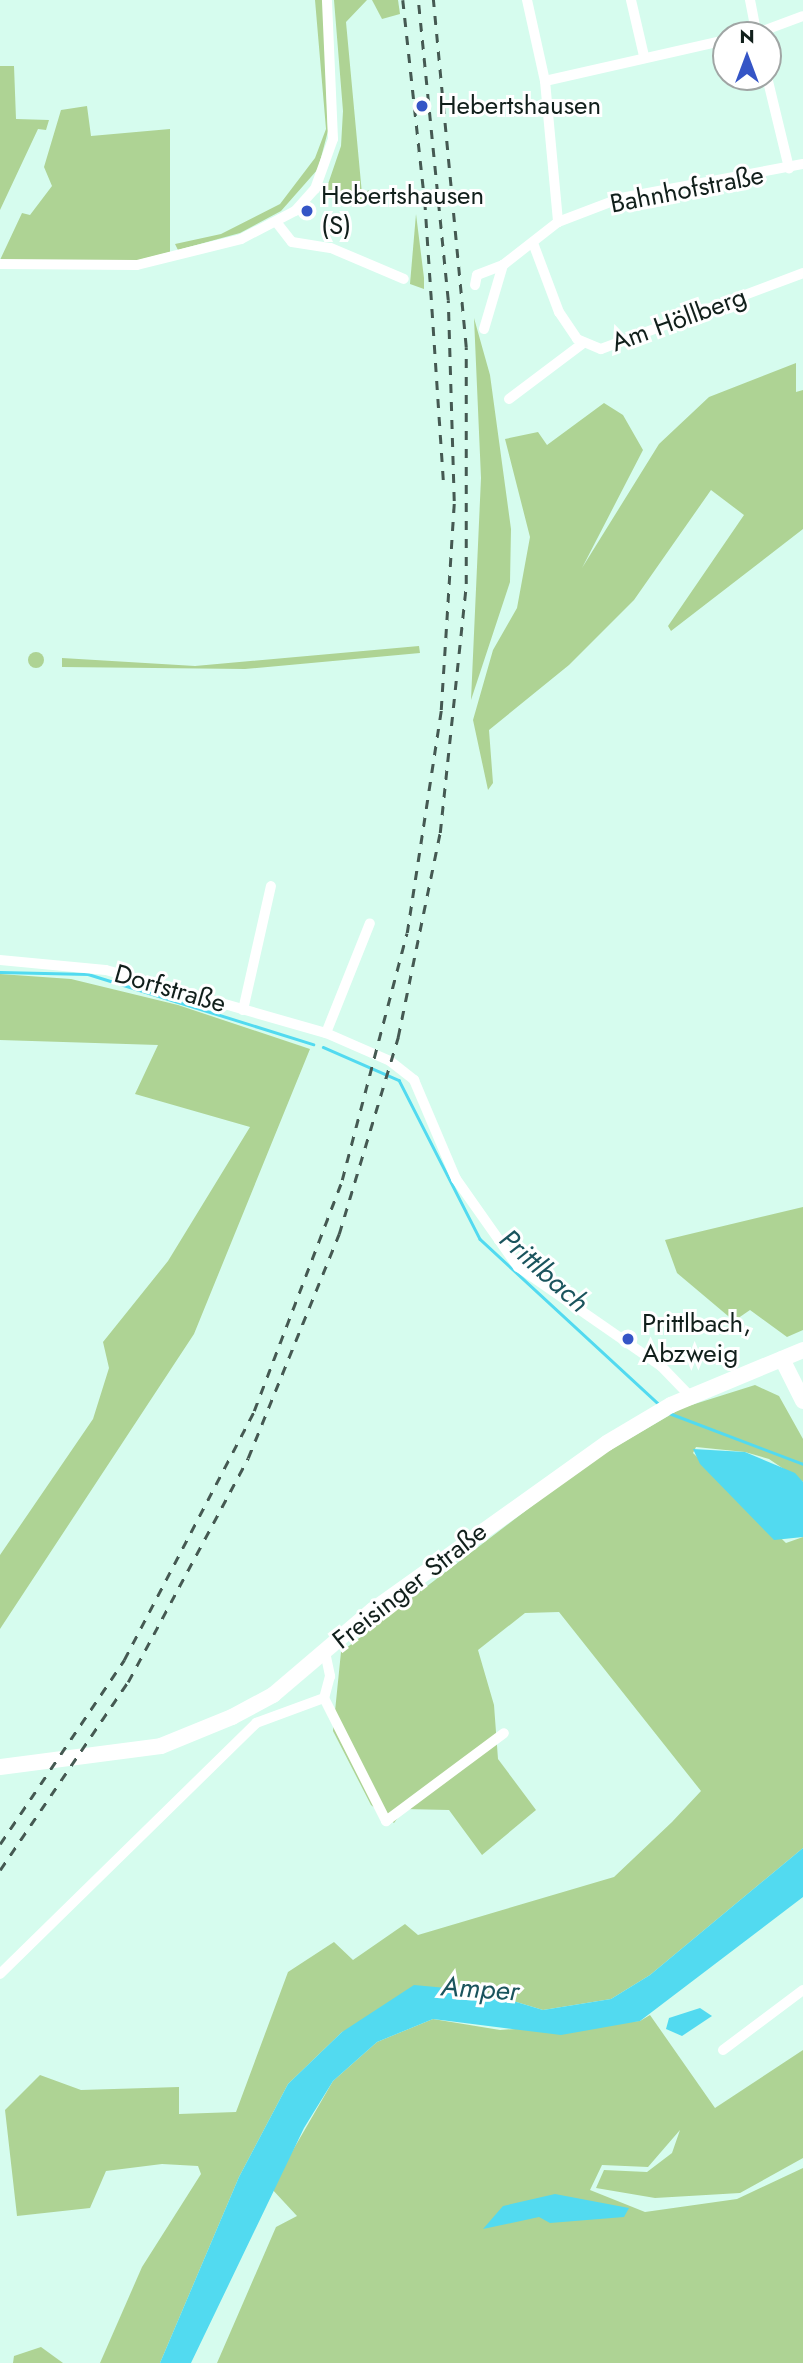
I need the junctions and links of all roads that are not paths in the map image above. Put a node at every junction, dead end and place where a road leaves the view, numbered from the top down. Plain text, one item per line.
1 (327, 0) edge
2 (527, 0) edge
3 (631, 0) edge
4 (750, 0) edge
5 (803, 16) edge
6 (754, 21) edge
7 (782, 24) edge
8 (712, 43) edge
9 (644, 56) junction
10 (545, 80) junction
11 (770, 91) edge
12 (803, 164) edge
13 (789, 168) junction
14 (558, 222) junction
15 (277, 223) junction
16 (533, 243) junction
17 (0, 264) edge
18 (503, 265) junction
19 (803, 273) edge
20 (404, 279) dead end
21 (475, 285) dead end
22 (484, 329) dead end
23 (582, 344) junction
24 (509, 399) dead end
25 (271, 886) dead end
26 (370, 923) dead end
27 (0, 960) edge
28 (243, 1010) junction
29 (332, 1035) junction
30 (803, 1350) edge
31 (782, 1359) junction
32 (690, 1396) junction
33 (803, 1401) edge
34 (325, 1652) junction
35 (324, 1698) junction
36 (504, 1733) dead end
37 (0, 1767) edge
38 (0, 1973) edge
39 (803, 1990) edge
40 (723, 2050) dead end

1 - 15 street
2 - 10 street
3 - 9 street
4 - 6 street
5 - 7 street
8 - 9 street
9 - 10 street
10 - 14 street
11 - 13 street
12 - 13 street, Bahnhofstraße
13 - 14 street, Bahnhofstraße
14 - 16 street, Bahnhofstraße
15 - 17 street
15 - 20 street
16 - 18 street, Bahnhofstraße
16 - 23 street, Am Höllberg
18 - 21 street, Bahnhofstraße
18 - 22 street
19 - 23 street, Am Höllberg
23 - 24 street
25 - 28 street
26 - 29 street
27 - 28 street, Dorfstraße
28 - 29 street, Dorfstraße
29 - 32 street, Dorfstraße
30 - 31 main road, Freisinger Straße
31 - 32 main road, Freisinger Straße
31 - 33 main road
32 - 34 main road, Freisinger Straße
34 - 35 street
34 - 37 main road, Freisinger Straße
35 - 36 street
35 - 38 street
39 - 40 street

